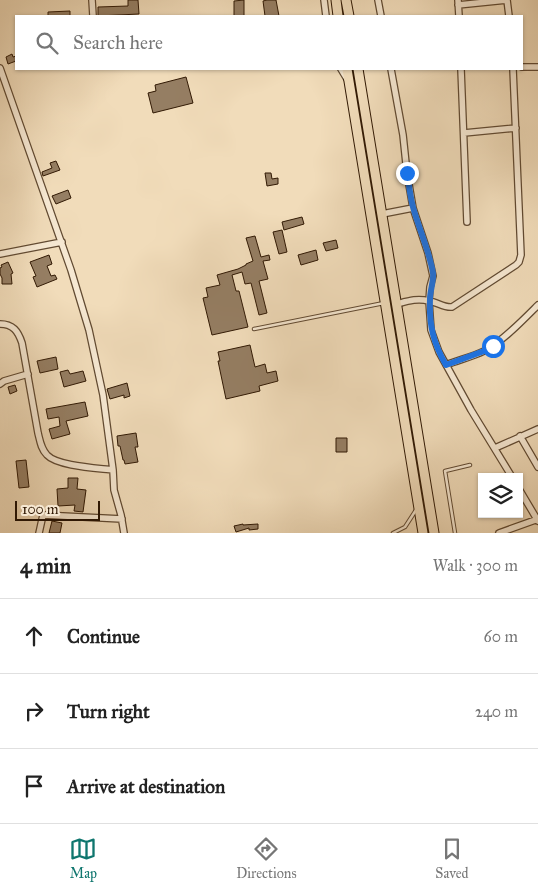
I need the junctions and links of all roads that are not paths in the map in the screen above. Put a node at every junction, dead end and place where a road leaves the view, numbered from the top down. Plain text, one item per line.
1 (92, 0) edge
2 (324, 0) edge
3 (336, 0) edge
4 (346, 0) edge
5 (378, 0) edge
6 (507, 0) edge
7 (458, 2) edge
8 (93, 15) edge
9 (326, 15) edge
10 (338, 15) edge
11 (349, 15) edge
12 (381, 15) edge
13 (459, 15) edge
14 (509, 15) edge
15 (538, 67) edge
16 (0, 68) edge
17 (523, 68) edge
18 (342, 70) edge
19 (347, 70) edge
20 (358, 70) edge
21 (391, 70) edge
22 (461, 70) edge
23 (513, 70) edge
24 (349, 83) junction
25 (516, 128) junction
26 (464, 133) junction
27 (413, 208) junction
28 (382, 214) junction
29 (467, 222) dead end
30 (62, 242) junction
31 (0, 254) edge
32 (430, 301) junction
33 (385, 302) junction
34 (397, 304) junction
35 (538, 305) edge
36 (0, 324) edge
37 (254, 329) dead end
38 (446, 365) junction
39 (28, 374) junction
40 (0, 384) edge
41 (538, 429) edge
42 (520, 436) junction
43 (496, 448) junction
44 (470, 465) dead end
45 (538, 467) edge
46 (113, 470) junction
47 (510, 473) edge
48 (523, 496) edge
49 (418, 507) junction
50 (122, 519) junction
51 (538, 520) edge
52 (40, 533) edge
53 (124, 533) edge
54 (393, 533) edge
55 (423, 533) edge
56 (434, 533) edge
57 (454, 533) edge
58 (499, 533) edge

1 - 8 street
2 - 9 street
3 - 10 main road
4 - 11 main road
5 - 12 street
6 - 7 street
6 - 14 street
7 - 13 street
15 - 17 street
16 - 30 street
18 - 24 street
19 - 24 main road
20 - 28 main road
21 - 27 street
22 - 26 street
23 - 25 street
24 - 33 main road
25 - 26 street
25 - 32 street
26 - 29 street
27 - 28 street
27 - 32 street
28 - 34 main road
30 - 31 street
30 - 46 street
32 - 34 street
32 - 38 street
33 - 37 lane
33 - 49 main road
34 - 56 main road
35 - 38 street
36 - 39 street
38 - 43 street
39 - 40 street
39 - 46 street
41 - 42 street
42 - 43 street
42 - 45 street
43 - 47 street
44 - 57 lane
46 - 50 street
48 - 51 street
49 - 54 lane
49 - 55 main road
50 - 52 street
50 - 53 street
51 - 58 street

